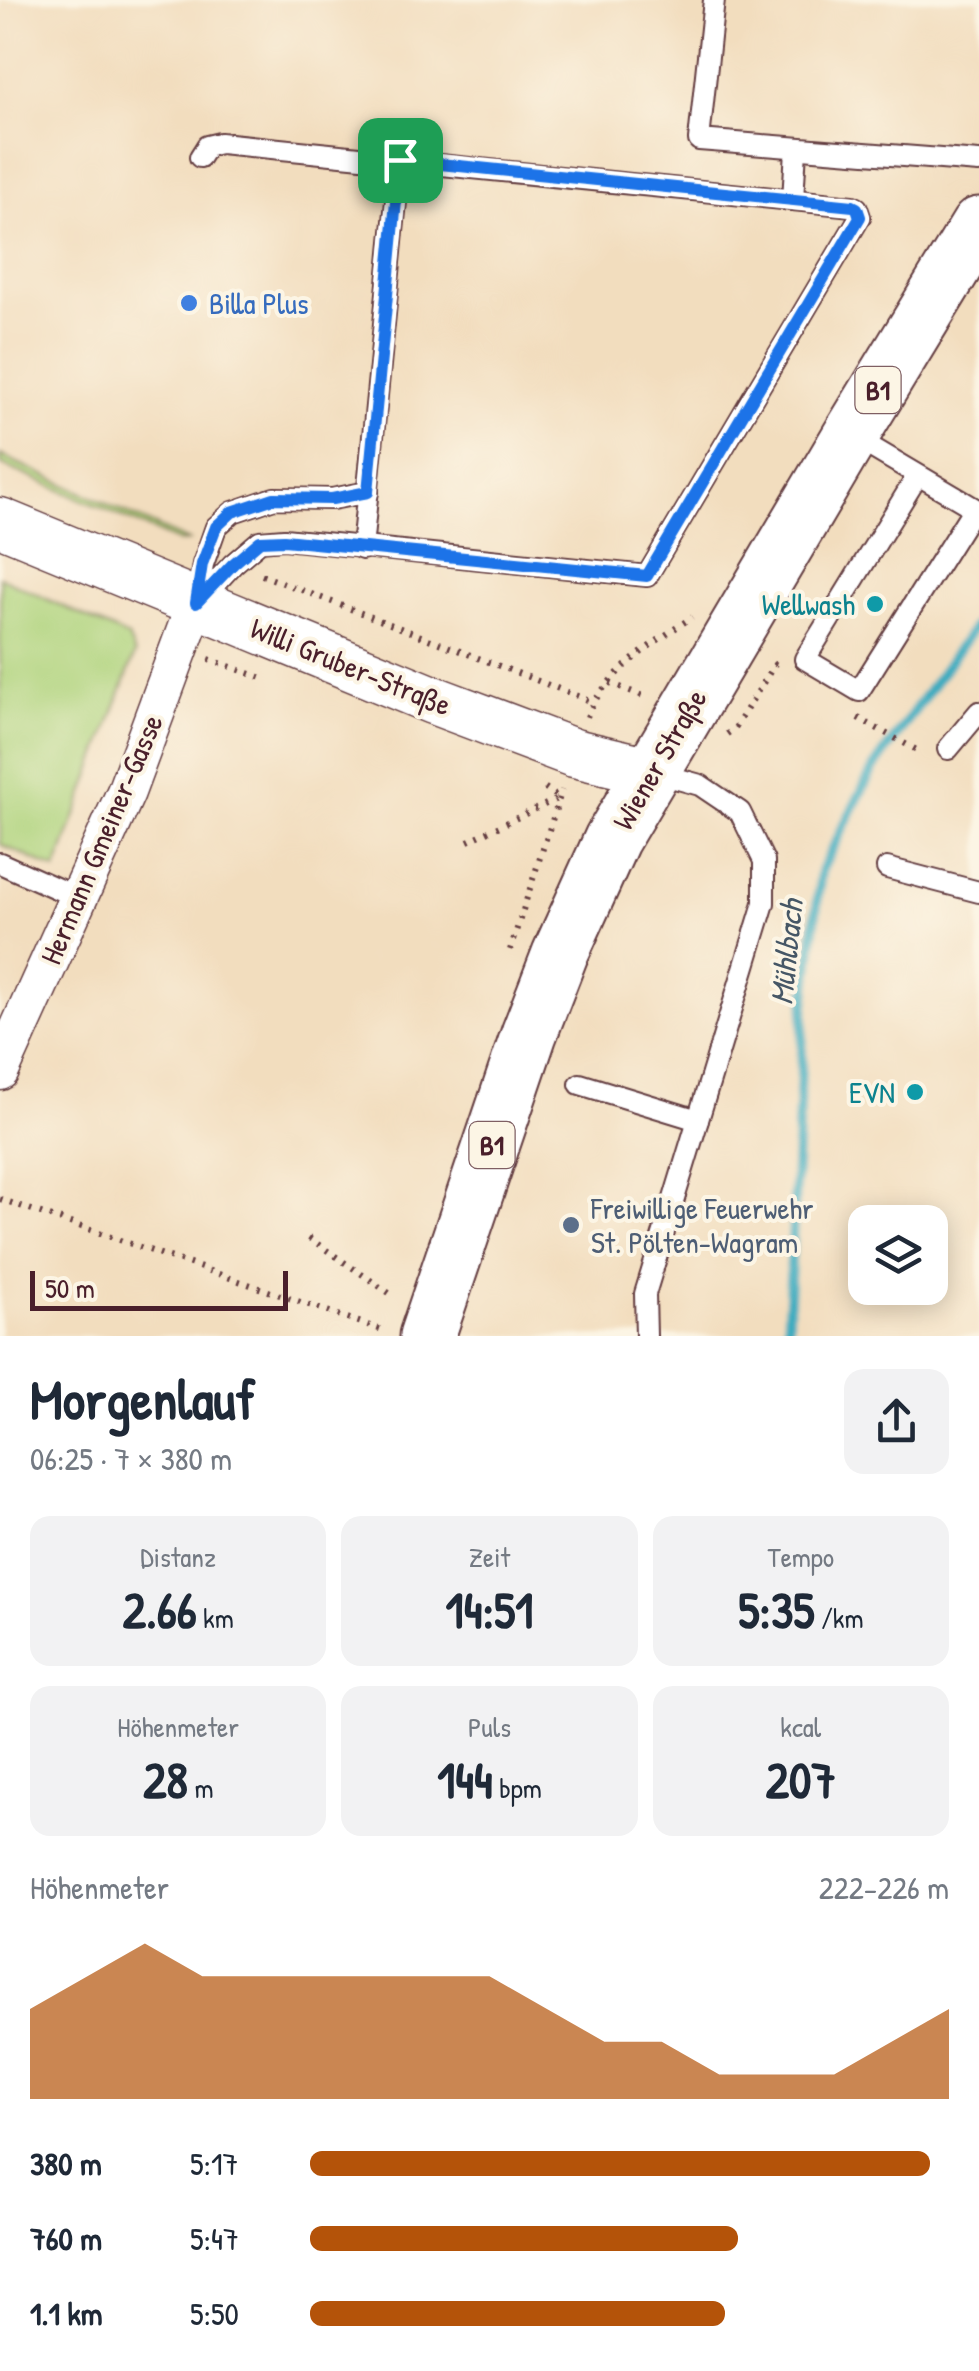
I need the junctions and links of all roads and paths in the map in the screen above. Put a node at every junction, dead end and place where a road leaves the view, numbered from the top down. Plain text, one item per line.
1 (714, 0) edge
2 (796, 149) junction
3 (200, 158) dead end
4 (400, 160) junction
5 (979, 162) edge
6 (793, 200) junction
7 (979, 224) edge
8 (851, 436) junction
9 (918, 475) junction
10 (368, 492) junction
11 (0, 522) edge
12 (362, 549) junction
13 (233, 564) junction
14 (196, 603) junction
15 (790, 674) dead end
16 (593, 702) dead end
17 (979, 712) edge
18 (851, 713) dead end
19 (726, 736) dead end
20 (948, 749) dead end
21 (916, 750) dead end
22 (651, 771) junction
23 (560, 798) dead end
24 (468, 841) dead end
25 (0, 863) edge
26 (887, 868) dead end
27 (979, 892) edge
28 (78, 898) junction
29 (0, 1071) edge
30 (580, 1084) dead end
31 (698, 1120) junction
32 (0, 1198) edge
33 (310, 1238) dead end
34 (403, 1322) edge
35 (646, 1336) edge

1 - 2 lane
2 - 5 lane
2 - 6 lane
3 - 4 lane
4 - 6 lane
4 - 10 lane
6 - 12 lane
7 - 8 main road, Wiener Straße / B1
8 - 9 lane
8 - 22 main road, Wiener Straße / B1
9 - 9 lane
10 - 12 lane
10 - 14 lane
11 - 14 street, Willi Gruber-Straße
12 - 13 lane
13 - 14 lane
13 - 16 path
14 - 22 street, Willi Gruber-Straße
14 - 28 street, Hermann Gmeiner-Gasse
15 - 19 path
17 - 20 lane
18 - 21 path
22 - 31 lane
22 - 34 main road, Wiener Straße / B1
23 - 24 path
25 - 28 lane
26 - 27 lane
28 - 29 street, Hermann Gmeiner-Gasse
30 - 31 lane
31 - 35 lane
32 - 34 path
33 - 34 path

